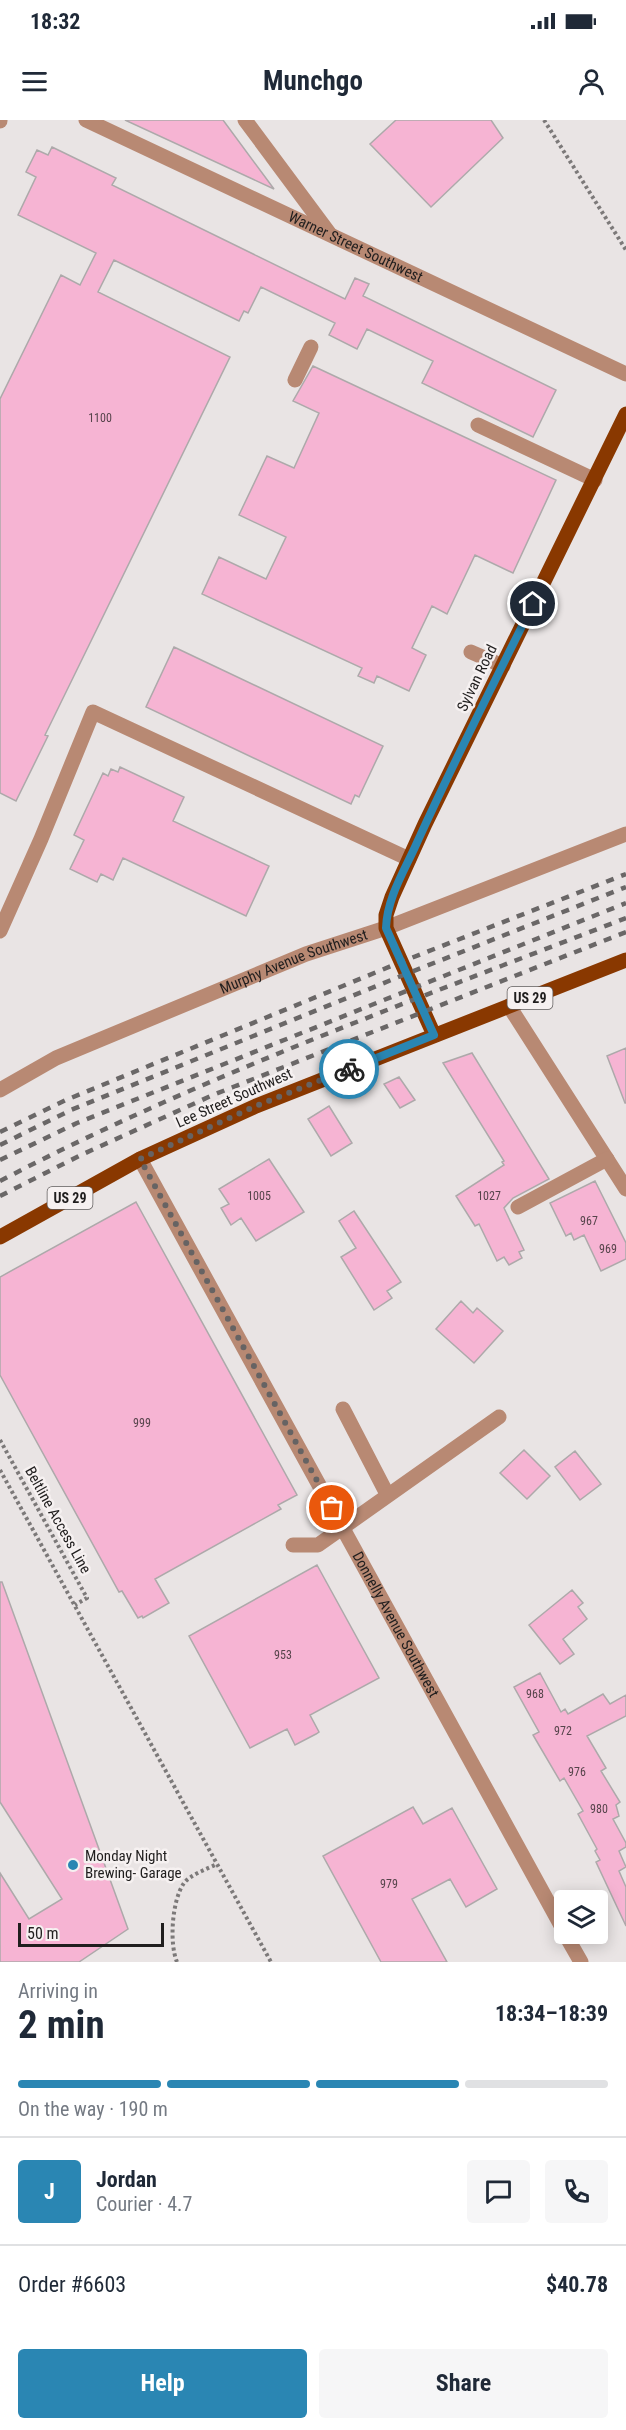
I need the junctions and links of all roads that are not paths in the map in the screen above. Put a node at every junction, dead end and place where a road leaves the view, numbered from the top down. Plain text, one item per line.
1 (86, 120) edge
2 (245, 120) edge
3 (330, 235) junction
4 (311, 346) dead end
5 (626, 374) edge
6 (295, 380) dead end
7 (626, 414) edge
8 (478, 425) dead end
9 (595, 480) junction
10 (471, 652) dead end
11 (503, 666) junction
12 (626, 834) edge
13 (409, 859) junction
14 (386, 928) junction
15 (0, 931) edge
16 (626, 960) edge
17 (509, 1006) junction
18 (434, 1035) junction
19 (0, 1090) edge
20 (140, 1159) junction
21 (607, 1159) junction
22 (626, 1189) edge
23 (518, 1208) dead end
24 (0, 1237) edge
25 (342, 1409) dead end
26 (499, 1417) dead end
27 (387, 1494) junction
28 (342, 1527) junction
29 (293, 1545) dead end
30 (554, 1912) edge
31 (571, 1944) edge
32 (581, 1962) edge

1 - 3 street, Warner Street Southwest
2 - 3 street
3 - 5 street, Warner Street Southwest
4 - 6 street
7 - 9 main road, Sylvan Road
8 - 9 street
9 - 11 main road, Sylvan Road
10 - 11 street
11 - 13 main road, Sylvan Road
12 - 14 street, Murphy Avenue Southwest
13 - 14 main road, Sylvan Road
13 - 15 street
14 - 18 main road
14 - 19 street, Murphy Avenue Southwest
16 - 17 main road, Lee Street Southwest / US 29
17 - 18 main road, Lee Street Southwest / US 29
17 - 21 street
18 - 20 main road, Lee Street Southwest / US 29
20 - 24 main road, Lee Street Southwest / US 29
20 - 28 street, Donnelly Avenue Southwest
21 - 22 street
21 - 23 street
25 - 27 street
26 - 27 street
27 - 28 street
28 - 29 street
28 - 30 street, Donnelly Avenue Southwest
31 - 32 street, Donnelly Avenue Southwest

